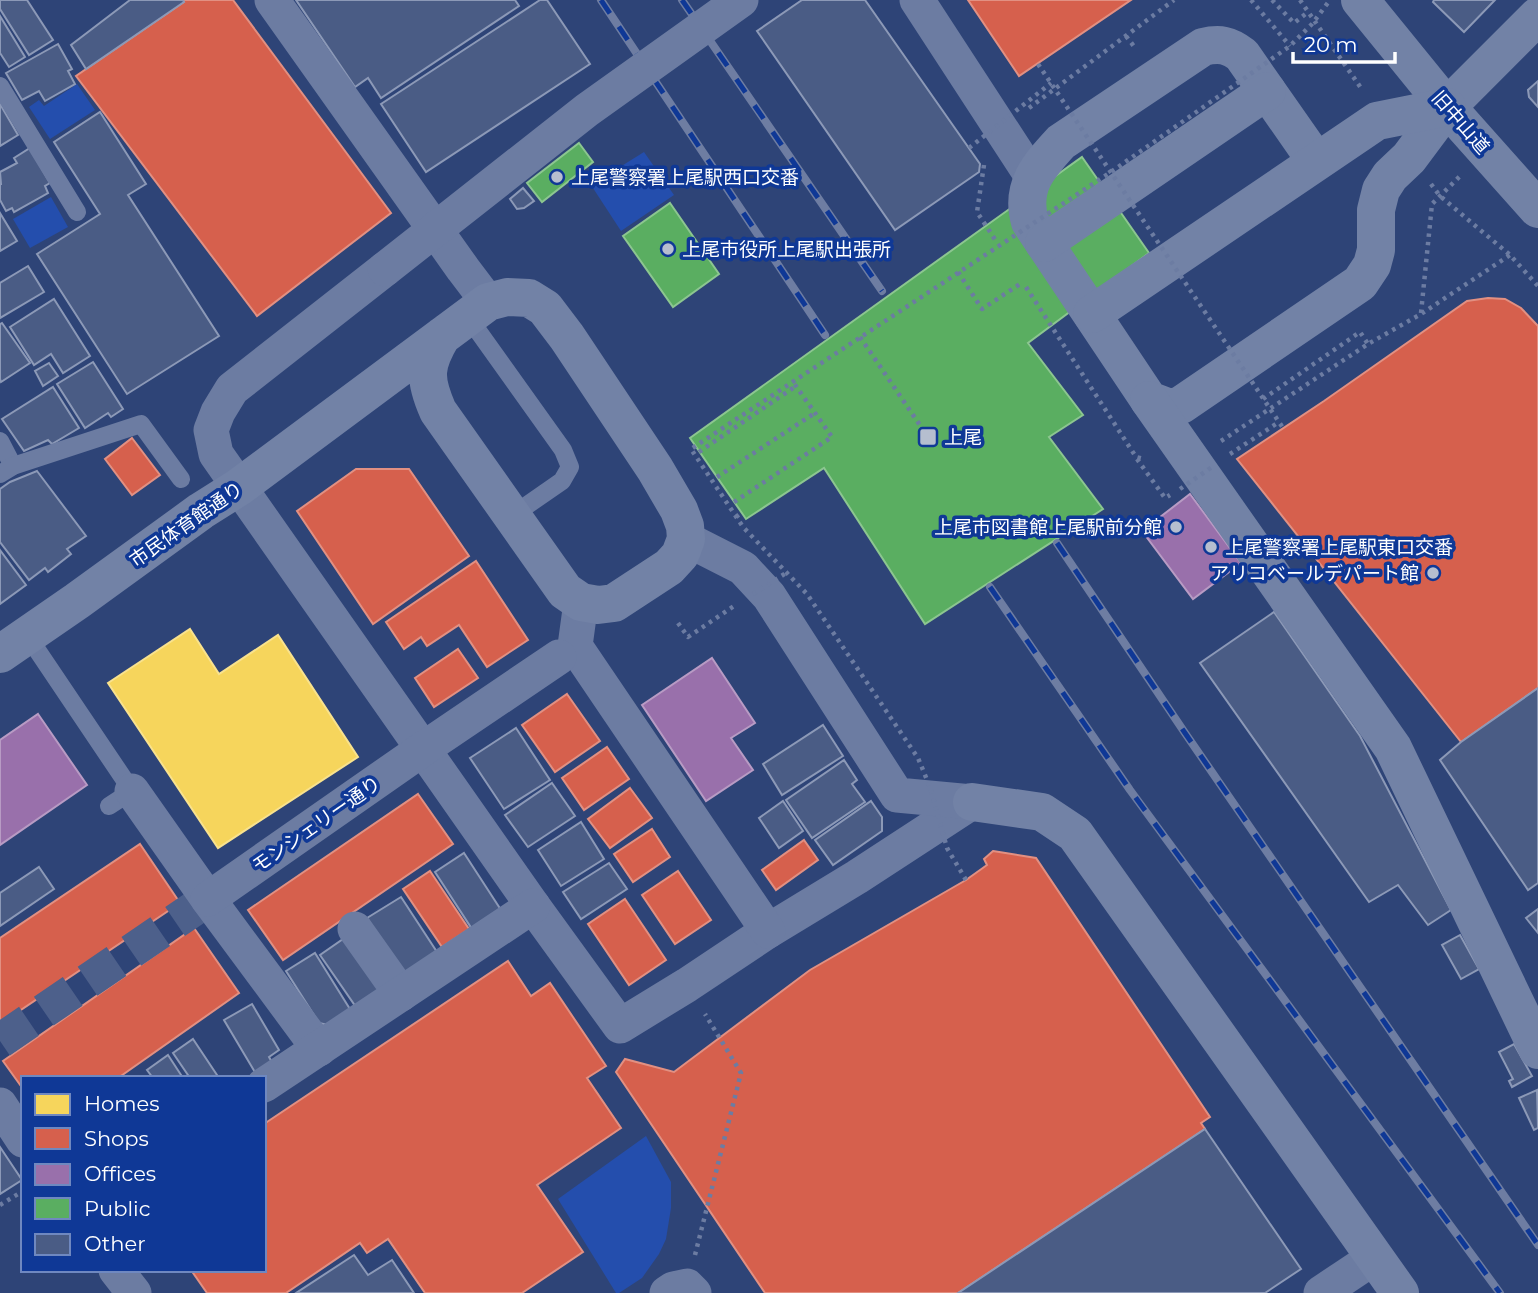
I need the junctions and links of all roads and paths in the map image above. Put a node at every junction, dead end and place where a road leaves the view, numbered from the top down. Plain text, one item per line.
1 (272, 0) edge
2 (741, 0) edge
3 (918, 0) edge
4 (1174, 0) edge
5 (1251, 0) edge
6 (1272, 0) edge
7 (1300, 0) edge
8 (1330, 0) edge
9 (1360, 0) edge
10 (1308, 12) junction
11 (1538, 16) edge
12 (1126, 36) junction
13 (1290, 46) junction
14 (1133, 53) dead end
15 (1038, 64) dead end
16 (1051, 83) junction
17 (0, 86) edge
18 (1267, 91) junction
19 (1359, 96) dead end
20 (1447, 107) junction
21 (1027, 110) dead end
22 (969, 148) dead end
23 (1315, 161) junction
24 (1111, 172) junction
25 (1460, 176) dead end
26 (1033, 178) junction
27 (1428, 180) dead end
28 (1440, 196) junction
29 (1538, 209) edge
30 (76, 212) dead end
31 (1044, 243) junction
32 (1510, 255) junction
33 (958, 272) junction
34 (1023, 282) dead end
35 (1538, 286) edge
36 (1092, 314) junction
37 (1421, 314) junction
38 (466, 318) junction
39 (860, 337) junction
40 (1368, 344) junction
41 (794, 384) junction
42 (369, 390) junction
43 (1263, 399) junction
44 (1149, 400) junction
45 (438, 411) junction
46 (815, 413) junction
47 (1279, 422) junction
48 (1283, 428) dead end
49 (928, 437) dead end
50 (0, 441) edge
51 (1214, 445) dead end
52 (699, 452) dead end
53 (1136, 457) dead end
54 (1223, 459) dead end
55 (1212, 467) dead end
56 (6, 470) edge
57 (717, 477) dead end
58 (181, 479) dead end
59 (239, 486) junction
60 (734, 502) dead end
61 (513, 516) junction
62 (686, 539) junction
63 (786, 573) junction
64 (752, 594) dead end
65 (742, 601) dead end
66 (581, 602) junction
67 (678, 623) dead end
68 (13, 645) edge
69 (559, 657) dead end
70 (423, 749) junction
71 (121, 799) joint
72 (972, 802) junction
73 (965, 880) dead end
74 (208, 900) junction
75 (533, 906) junction
76 (355, 929) dead end
77 (768, 931) junction
78 (687, 985) junction
79 (401, 994) junction
80 (1534, 1028) edge
81 (319, 1049) junction
82 (266, 1084) edge
83 (0, 1105) edge
84 (21, 1137) edge
85 (21, 1192) edge
86 (0, 1205) edge
87 (1375, 1257) junction
88 (118, 1272) edge
89 (683, 1291) edge
90 (134, 1293) edge
91 (1321, 1293) edge
92 (1401, 1293) edge

1 - 38 street
2 - 59 street, bridge
3 - 26 street
4 - 12 path
5 - 13 path
6 - 10 path
7 - 10 path
8 - 13 path, bridge
9 - 20 street, 旧中山道
10 - 19 path
11 - 20 street
12 - 14 path
12 - 21 path
13 - 24 path, bridge
15 - 16 path, bridge
16 - 22 path, bridge
16 - 24 path, bridge
17 - 30 lane
18 - 23 street
18 - 26 street
18 - 31 street
20 - 23 street
20 - 29 street, 旧中山道
20 - 44 street
23 - 36 street
24 - 33 path, bridge
24 - 43 path, bridge
25 - 28 path
26 - 31 street
27 - 28 path
28 - 32 path
28 - 37 path
31 - 36 street
32 - 35 path
32 - 37 path
33 - 34 path
33 - 39 path, bridge
36 - 44 street
37 - 40 path
38 - 42 street, 市民体育館通り
38 - 45 street
38 - 61 lane
38 - 62 street
39 - 41 path, bridge
39 - 49 path
40 - 43 path
40 - 51 path
41 - 46 path
41 - 52 path
41 - 63 path, bridge
42 - 45 street
42 - 59 street, 市民体育館通り
43 - 47 path, bridge
44 - 80 street
45 - 61 street
46 - 57 path
46 - 60 path
47 - 48 path, bridge
47 - 54 path
50 - 56 lane
53 - 55 path, bridge
56 - 58 lane
59 - 68 street, 市民体育館通り
59 - 70 street
61 - 66 street
62 - 66 street
62 - 72 street
63 - 64 path, bridge
63 - 73 path, bridge
65 - 67 path
66 - 77 street
68 - 71 lane
69 - 70 street, モンシェリー通り
70 - 74 street, モンシェリー通り
70 - 75 street
71 - 74 street
72 - 77 street
72 - 87 street
74 - 81 street
75 - 78 street
75 - 79 street
76 - 79 street
77 - 78 street
78 - 89 path
79 - 81 street
81 - 82 street
83 - 84 street
85 - 86 path
87 - 91 street
87 - 92 street
88 - 90 street

